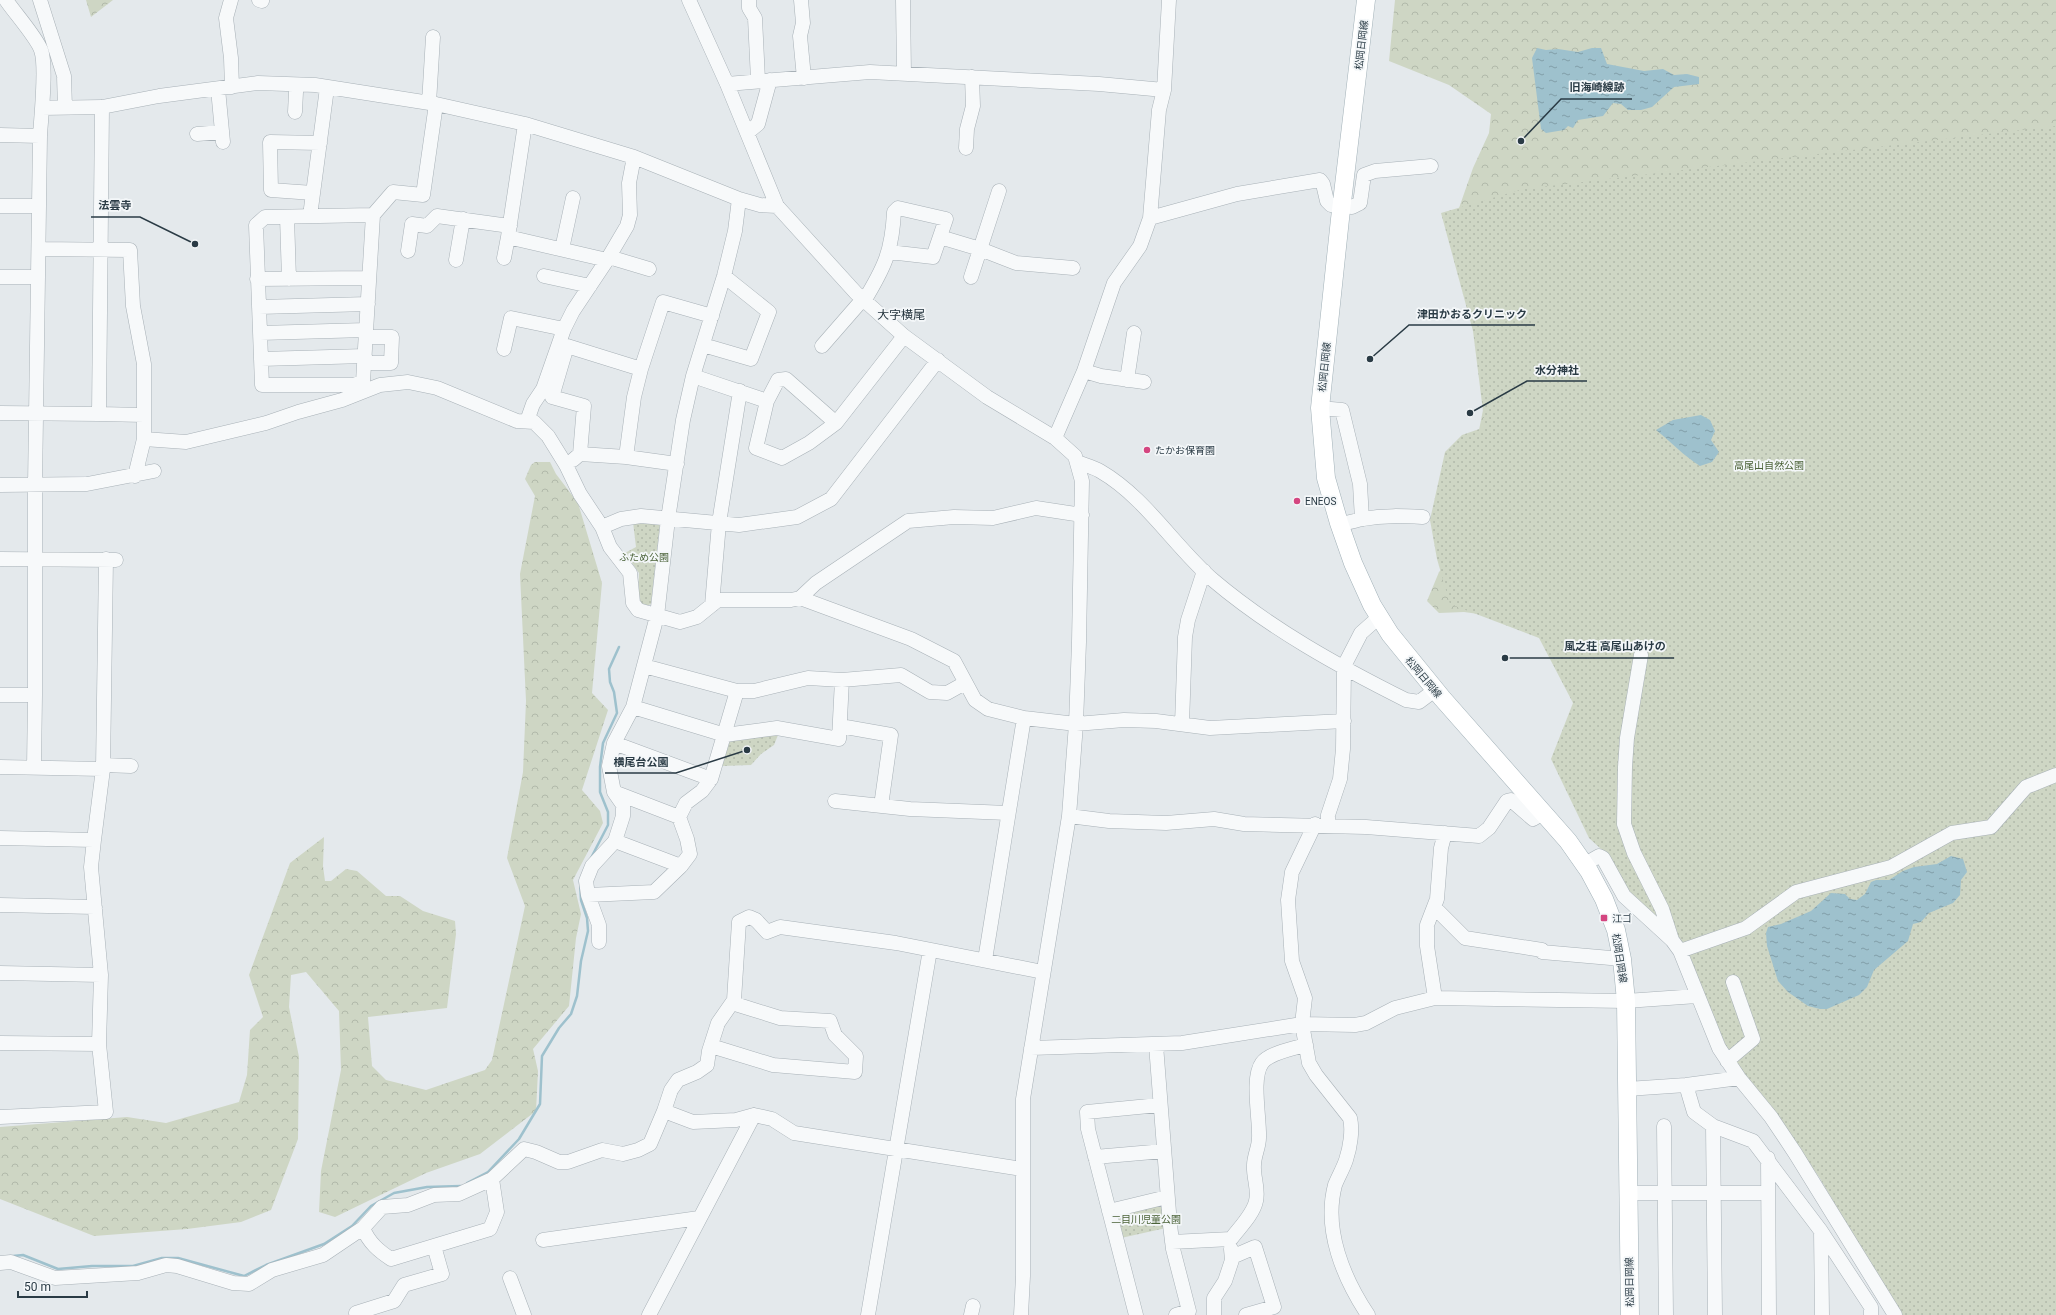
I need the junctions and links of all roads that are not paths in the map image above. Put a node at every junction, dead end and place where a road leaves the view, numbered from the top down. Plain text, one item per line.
1 (6, 0) edge
2 (40, 0) edge
3 (231, 0) edge
4 (689, 0) edge
5 (749, 0) edge
6 (801, 0) edge
7 (903, 0) edge
8 (1169, 0) edge
9 (1366, 0) edge
10 (434, 37) dead end
11 (904, 74) junction
12 (804, 78) junction
13 (972, 78) junction
14 (764, 80) junction
15 (728, 84) junction
16 (225, 88) junction
17 (326, 90) junction
18 (1164, 90) junction
19 (276, 91) dead end
20 (296, 92) junction
21 (433, 103) junction
22 (42, 108) junction
23 (65, 108) junction
24 (102, 108) junction
25 (295, 112) dead end
26 (525, 124) junction
27 (747, 133) junction
28 (197, 134) dead end
29 (0, 135) edge
30 (40, 136) junction
31 (320, 143) junction
32 (966, 148) dead end
33 (634, 157) junction
34 (1432, 166) dead end
35 (999, 191) dead end
36 (313, 193) junction
37 (573, 198) dead end
38 (739, 198) junction
39 (0, 206) edge
40 (39, 206) junction
41 (777, 206) junction
42 (1341, 206) junction
43 (372, 215) junction
44 (310, 216) junction
45 (287, 217) junction
46 (1150, 218) junction
47 (463, 219) junction
48 (509, 231) junction
49 (940, 237) junction
50 (39, 249) junction
51 (100, 249) junction
52 (562, 249) junction
53 (980, 249) junction
54 (408, 251) dead end
55 (889, 252) junction
56 (504, 258) dead end
57 (608, 259) junction
58 (456, 260) dead end
59 (1073, 268) dead end
60 (649, 269) dead end
61 (544, 276) dead end
62 (724, 276) junction
63 (971, 276) dead end
64 (0, 277) edge
65 (38, 277) junction
66 (369, 278) junction
67 (257, 279) junction
68 (289, 279) junction
69 (590, 286) junction
70 (863, 300) junction
71 (368, 304) junction
72 (259, 306) junction
73 (712, 316) junction
74 (564, 329) junction
75 (260, 332) junction
76 (366, 333) junction
77 (1134, 333) dead end
78 (904, 336) junction
79 (703, 345) junction
80 (822, 346) dead end
81 (504, 349) dead end
82 (261, 359) junction
83 (364, 360) junction
84 (938, 360) junction
85 (641, 369) junction
86 (1084, 371) junction
87 (693, 376) junction
88 (1127, 380) junction
89 (1144, 382) dead end
90 (740, 391) junction
91 (767, 401) junction
92 (1320, 408) junction
93 (0, 413) edge
94 (36, 414) junction
95 (99, 414) junction
96 (144, 416) junction
97 (527, 421) junction
98 (836, 422) junction
99 (1055, 438) junction
100 (144, 439) junction
101 (580, 454) junction
102 (626, 457) junction
103 (1077, 462) junction
104 (677, 464) junction
105 (566, 466) junction
106 (154, 471) dead end
107 (135, 476) junction
108 (0, 485) edge
109 (35, 486) junction
110 (1082, 515) junction
111 (1423, 517) dead end
112 (668, 519) junction
113 (1362, 519) junction
114 (719, 523) junction
115 (1339, 523) junction
116 (602, 527) junction
117 (36, 558) junction
118 (0, 559) edge
119 (1204, 571) junction
120 (800, 598) junction
121 (712, 606) junction
122 (657, 616) junction
123 (1379, 617) junction
124 (1641, 655) dead end
125 (644, 666) junction
126 (1344, 666) junction
127 (842, 680) junction
128 (965, 683) junction
129 (1435, 690) junction
130 (737, 691) junction
131 (0, 695) edge
132 (35, 695) junction
133 (633, 707) junction
134 (1024, 718) junction
135 (1344, 721) junction
136 (1076, 724) junction
137 (1182, 724) junction
138 (840, 726) junction
139 (725, 735) junction
140 (614, 744) junction
141 (131, 766) dead end
142 (0, 767) edge
143 (103, 767) junction
144 (34, 768) junction
145 (2056, 775) edge
146 (711, 779) junction
147 (614, 792) junction
148 (835, 801) dead end
149 (881, 806) junction
150 (1008, 812) junction
151 (1543, 813) junction
152 (1069, 816) junction
153 (679, 817) junction
154 (1322, 825) junction
155 (1445, 833) junction
156 (0, 838) edge
157 (94, 840) junction
158 (615, 840) junction
159 (1585, 864) junction
160 (681, 866) junction
161 (588, 895) junction
162 (0, 905) edge
163 (95, 906) junction
164 (1434, 908) junction
165 (599, 942) dead end
166 (1676, 945) junction
167 (930, 950) junction
168 (1622, 959) junction
169 (985, 960) junction
170 (1043, 972) junction
171 (0, 973) edge
172 (101, 975) junction
173 (1733, 982) dead end
174 (1697, 996) junction
175 (1436, 998) junction
176 (1626, 1001) junction
177 (732, 1003) junction
178 (1302, 1024) junction
179 (0, 1043) edge
180 (100, 1044) junction
181 (1156, 1045) junction
182 (1306, 1045) junction
183 (711, 1046) junction
184 (1031, 1048) junction
185 (1727, 1061) junction
186 (1739, 1078) junction
187 (1686, 1086) junction
188 (1627, 1089) junction
189 (1159, 1105) junction
190 (664, 1111) junction
191 (754, 1115) junction
192 (0, 1117) edge
193 (1664, 1126) dead end
194 (1713, 1126) junction
195 (895, 1147) junction
196 (1164, 1151) junction
197 (1095, 1157) junction
198 (1768, 1158) junction
199 (1022, 1169) junction
200 (492, 1179) junction
201 (1628, 1193) junction
202 (1665, 1193) junction
203 (1714, 1193) junction
204 (1768, 1193) junction
205 (1167, 1196) junction
206 (1109, 1211) junction
207 (699, 1218) junction
208 (363, 1228) junction
209 (1821, 1231) junction
210 (1231, 1239) junction
211 (542, 1240) dead end
212 (1172, 1242) junction
213 (434, 1246) junction
214 (1232, 1257) junction
215 (0, 1263) edge
216 (510, 1278) dead end
217 (356, 1313) dead end
218 (524, 1315) edge
219 (650, 1315) edge
220 (868, 1315) edge
221 (1021, 1315) edge
222 (1136, 1315) edge
223 (1176, 1315) edge
224 (1214, 1315) edge
225 (1246, 1315) edge
226 (1368, 1315) edge
227 (1630, 1315) edge
228 (1666, 1315) edge
229 (1715, 1315) edge
230 (1769, 1315) edge
231 (1822, 1315) edge
232 (1871, 1315) edge
233 (1895, 1315) edge

1 - 22 street
2 - 23 street
3 - 16 street
4 - 15 street
5 - 14 street
6 - 12 street
7 - 11 street
8 - 18 street
9 - 42 main road, 松岡日岡線
10 - 21 street
11 - 12 street
11 - 13 street
12 - 14 street
13 - 18 street
13 - 32 street
14 - 15 street
14 - 27 street
15 - 27 street
16 - 17 street
16 - 24 street
16 - 28 street
17 - 20 street
17 - 21 street
17 - 31 street
18 - 46 street
19 - 20 street
20 - 25 street
21 - 26 street
21 - 43 street
22 - 23 street
22 - 30 street
23 - 24 street
24 - 51 street
26 - 33 street
26 - 48 street
27 - 41 street
29 - 30 street
30 - 40 street
31 - 36 street
31 - 36 street
33 - 38 street
33 - 57 street
34 - 42 street
35 - 53 street
36 - 44 street
37 - 52 street
38 - 41 street
38 - 62 street
39 - 40 street
40 - 50 street
41 - 70 street
42 - 46 street
42 - 92 main road, 松岡日岡線
43 - 44 street
43 - 66 street
44 - 45 street
45 - 67 street
45 - 68 street
46 - 86 street
47 - 48 street
47 - 54 street
47 - 58 street
48 - 52 street
48 - 56 street
49 - 53 street
49 - 55 street
49 - 55 street
50 - 51 street
50 - 65 street
51 - 95 street
51 - 96 street
52 - 57 street
53 - 59 street
53 - 63 street
55 - 70 street
57 - 60 street
57 - 69 street
61 - 69 street
62 - 73 street
62 - 79 street
64 - 65 street
65 - 94 street
66 - 68 street
66 - 71 street
67 - 68 street
67 - 72 street
69 - 74 street
70 - 78 street
70 - 80 street
71 - 72 street
71 - 76 street
72 - 75 street
73 - 79 street
73 - 85 street
74 - 81 street
74 - 97 street
75 - 76 street
75 - 82 street
76 - 83 street
76 - 83 street
77 - 88 street
78 - 84 street
78 - 98 street
79 - 87 street
82 - 83 street
82 - 83 street
84 - 99 street
84 - 114 street
85 - 101 street
85 - 102 street
86 - 88 street
86 - 99 street
87 - 90 street
87 - 104 street
88 - 89 street
90 - 91 street
90 - 114 street
91 - 98 street
91 - 98 street
92 - 113 street
92 - 115 main road, 松岡日岡線
93 - 94 street
94 - 95 street
94 - 109 street
95 - 96 street
96 - 100 street
97 - 100 street
97 - 105 street
99 - 103 street
100 - 107 street
101 - 102 street
101 - 105 street
102 - 104 street
103 - 110 street
103 - 119 street
104 - 112 street
105 - 116 street
106 - 107 street
107 - 109 street
108 - 109 street
109 - 117 street
110 - 120 street
110 - 136 street
111 - 113 street
112 - 114 street
112 - 116 street
112 - 122 street
113 - 115 street
114 - 121 street
115 - 123 main road, 松岡日岡線
116 - 122 street
117 - 118 street
117 - 132 street
117 - 143 street
119 - 126 street
119 - 137 street
120 - 121 street
120 - 128 street
121 - 122 street
122 - 125 street
123 - 126 street
123 - 129 main road, 松岡日岡線
124 - 166 street
125 - 130 street
125 - 133 street
126 - 129 street
126 - 135 street
127 - 128 street
127 - 130 street
127 - 138 street
128 - 134 street
129 - 151 main road, 松岡日岡線
130 - 139 street
131 - 132 street
132 - 144 street
133 - 139 street
133 - 140 street
134 - 136 street
134 - 150 street
135 - 137 street
135 - 154 street
136 - 137 street
136 - 152 street
138 - 139 street
138 - 149 street
139 - 146 street
140 - 146 street
140 - 147 street
141 - 143 street
142 - 144 street
143 - 144 street
143 - 157 street
145 - 166 street
146 - 153 street
147 - 153 street
147 - 158 street
148 - 149 street
149 - 150 street
150 - 169 street
151 - 155 street
151 - 159 main road, 松岡日岡線
152 - 154 street
152 - 170 street
153 - 160 street
154 - 155 street
154 - 178 street
155 - 164 street
156 - 157 street
157 - 163 street
158 - 160 street
158 - 161 street
159 - 166 street
159 - 168 main road, 松岡日岡線
160 - 161 street
161 - 165 street
162 - 163 street
163 - 172 street
164 - 168 street
164 - 175 street
166 - 174 street
167 - 169 street
167 - 177 street
167 - 195 street
168 - 176 main road, 松岡日岡線
169 - 170 street
170 - 184 street
171 - 172 street
172 - 180 street
173 - 185 street
174 - 176 street
174 - 185 street
175 - 176 street
175 - 178 street
176 - 188 main road, 松岡日岡線
177 - 183 street
177 - 183 street
178 - 181 street
178 - 182 street
179 - 180 street
180 - 192 street
181 - 184 street
181 - 189 street
182 - 210 street
182 - 226 street
183 - 190 street
184 - 199 street
185 - 186 street
186 - 187 street
186 - 233 street
187 - 188 street
187 - 194 street
188 - 201 main road, 松岡日岡線
189 - 196 street
189 - 197 street
190 - 191 street
190 - 200 street
191 - 195 street
191 - 207 street
193 - 202 street
194 - 198 street
194 - 203 street
195 - 199 street
195 - 220 street
196 - 197 street
196 - 205 street
197 - 206 street
198 - 204 street
198 - 209 street
199 - 221 street
200 - 208 street
200 - 213 street
201 - 202 street
201 - 227 main road, 松岡日岡線
202 - 203 street
202 - 228 street
203 - 204 street
203 - 229 street
204 - 230 street
205 - 206 street
205 - 212 street
206 - 222 street
207 - 211 street
207 - 219 street
208 - 213 street
208 - 215 street
209 - 231 street
209 - 232 street
210 - 212 street
210 - 214 street
212 - 223 street
213 - 217 street
214 - 224 street
214 - 225 street
216 - 218 street

